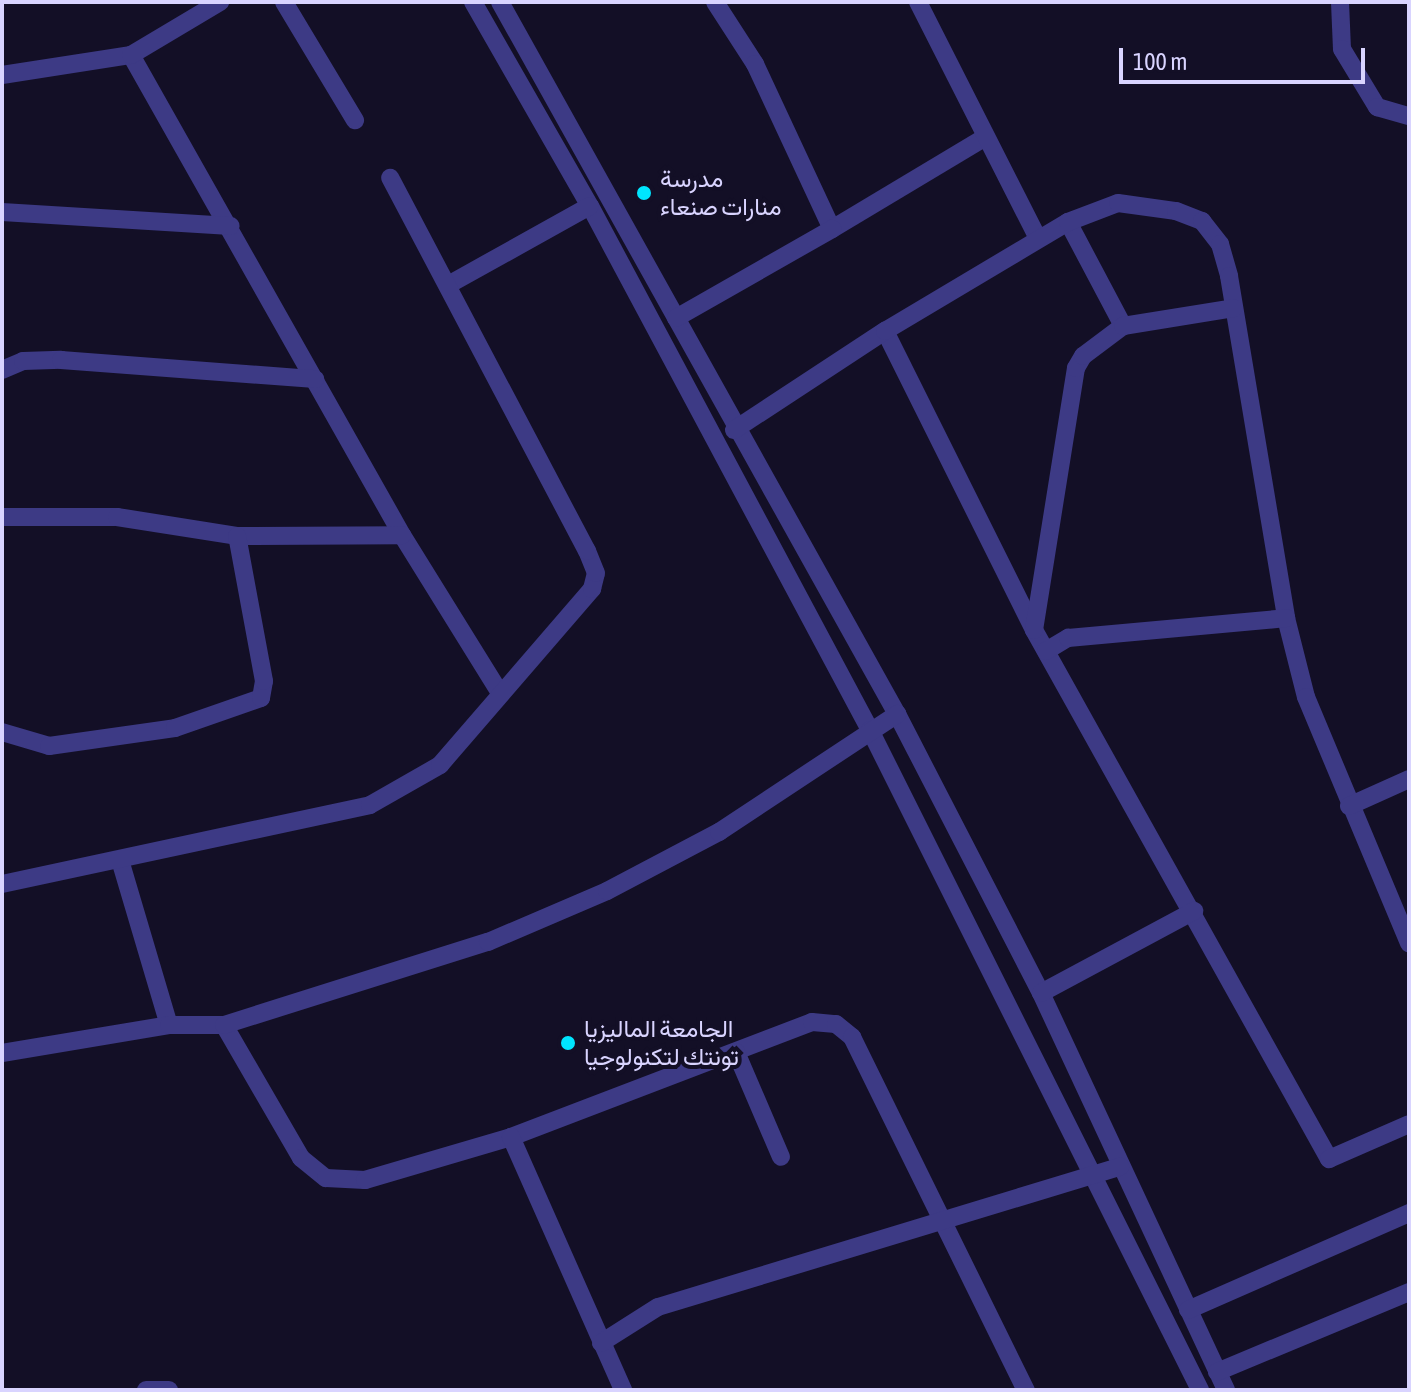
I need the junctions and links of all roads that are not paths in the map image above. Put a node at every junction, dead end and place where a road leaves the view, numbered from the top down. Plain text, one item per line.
1 (220, 2) edge
2 (284, 2) edge
3 (473, 2) edge
4 (500, 2) edge
5 (715, 2) edge
6 (918, 2) edge
7 (1340, 2) edge
8 (131, 55) junction
9 (2, 75) edge
10 (1409, 116) edge
11 (355, 120) dead end
12 (986, 137) junction
13 (390, 178) dead end
14 (590, 206) junction
15 (2, 212) edge
16 (1068, 222) junction
17 (231, 226) junction
18 (832, 229) junction
19 (1037, 237) junction
20 (448, 285) junction
21 (1234, 308) junction
22 (676, 318) junction
23 (1123, 326) junction
24 (885, 331) junction
25 (2, 370) edge
26 (315, 379) junction
27 (734, 430) junction
28 (2, 517) edge
29 (402, 535) junction
30 (237, 536) junction
31 (1286, 618) junction
32 (1034, 630) junction
33 (1046, 651) junction
34 (500, 693) junction
35 (897, 714) junction
36 (870, 730) junction
37 (2, 732) edge
38 (1409, 779) edge
39 (1349, 806) junction
40 (120, 860) junction
41 (977, 869) junction
42 (2, 884) edge
43 (948, 884) junction
44 (1194, 911) junction
45 (1409, 943) edge
46 (1041, 993) junction
47 (169, 1025) junction
48 (224, 1025) junction
49 (736, 1052) junction
50 (2, 1053) edge
51 (1409, 1124) edge
52 (511, 1137) junction
53 (781, 1157) dead end
54 (1120, 1167) junction
55 (1090, 1176) junction
56 (1409, 1213) edge
57 (945, 1222) junction
58 (1409, 1292) edge
59 (1188, 1310) junction
60 (601, 1343) junction
61 (1217, 1372) junction
62 (623, 1390) edge
63 (1026, 1390) edge
64 (1200, 1390) edge
65 (1226, 1390) edge

1 - 8 street
2 - 11 street
3 - 14 street
4 - 22 street
5 - 18 street
6 - 12 street
7 - 10 street
8 - 9 street
8 - 17 street
12 - 18 street
12 - 19 street
13 - 20 street
14 - 20 street
14 - 36 street
15 - 17 street
16 - 19 street
16 - 21 street
16 - 23 street
17 - 26 street
18 - 22 street
19 - 24 street
20 - 34 street
21 - 23 street
21 - 31 street
22 - 27 street
23 - 32 street
24 - 27 street
24 - 32 street
25 - 26 street
26 - 29 street
27 - 35 street
28 - 30 street
29 - 30 street
29 - 34 street
30 - 37 street
31 - 33 street
31 - 39 street
32 - 33 street
33 - 44 street
34 - 40 street
35 - 36 street
35 - 41 street
36 - 43 street
36 - 48 street
38 - 39 street
39 - 45 street
40 - 42 street
40 - 47 street
41 - 43 street
41 - 46 street
43 - 55 street
44 - 46 street
44 - 51 street
46 - 54 street
47 - 48 street
47 - 50 street
48 - 52 street
49 - 52 street
49 - 53 street
49 - 57 street
52 - 60 street
54 - 55 street
54 - 59 street
55 - 57 street
55 - 64 street
56 - 59 street
57 - 60 street
57 - 63 street
58 - 61 street
59 - 61 street
60 - 62 street
61 - 65 street

